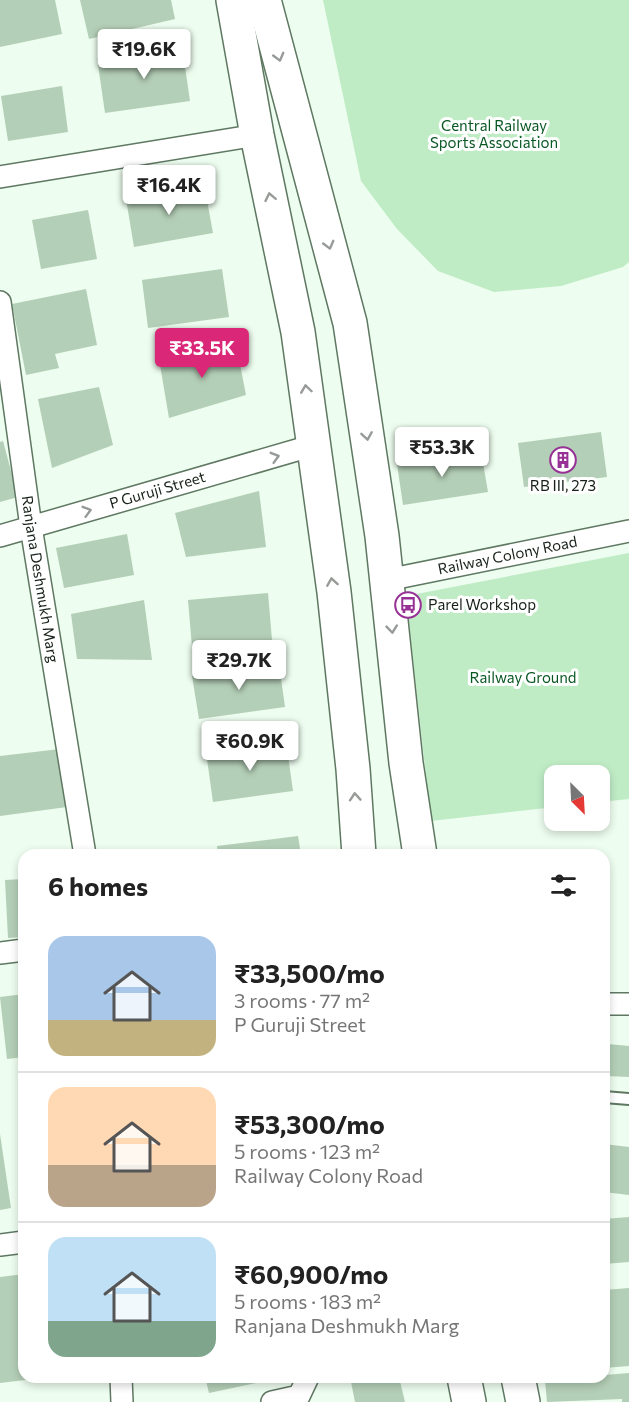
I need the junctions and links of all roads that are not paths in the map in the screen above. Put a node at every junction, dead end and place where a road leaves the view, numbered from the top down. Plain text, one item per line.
1 (233, 0) edge
2 (264, 0) edge
3 (257, 135) junction
4 (0, 177) edge
5 (0, 303) edge
6 (314, 445) junction
7 (31, 527) junction
8 (629, 531) edge
9 (0, 536) edge
10 (387, 580) junction
11 (84, 849) edge
12 (359, 849) edge
13 (419, 849) edge
14 (18, 951) edge
15 (0, 953) edge
16 (610, 1004) edge
17 (629, 1004) edge
18 (610, 1097) edge
19 (629, 1099) edge
20 (18, 1243) edge
21 (0, 1245) edge
22 (121, 1383) edge
23 (305, 1383) edge
24 (465, 1383) edge
25 (519, 1383) edge
26 (123, 1402) edge
27 (272, 1402) edge
28 (469, 1402) edge
29 (523, 1402) edge

1 - 3 highway
2 -> 10 highway
3 - 4 street
6 -> 3 highway
5 - 7 street, Ranjana Deshmukh Marg
7 -> 6 street, P Guruji Street
12 -> 6 highway
7 - 9 street, P Guruji Street
7 - 11 street, Ranjana Deshmukh Marg
8 - 10 street, Railway Colony Road
10 -> 13 highway
14 - 15 street
16 - 17 street
18 - 19 lane
20 - 21 street
22 - 26 street
23 - 27 street
24 - 28 highway
25 - 29 highway

